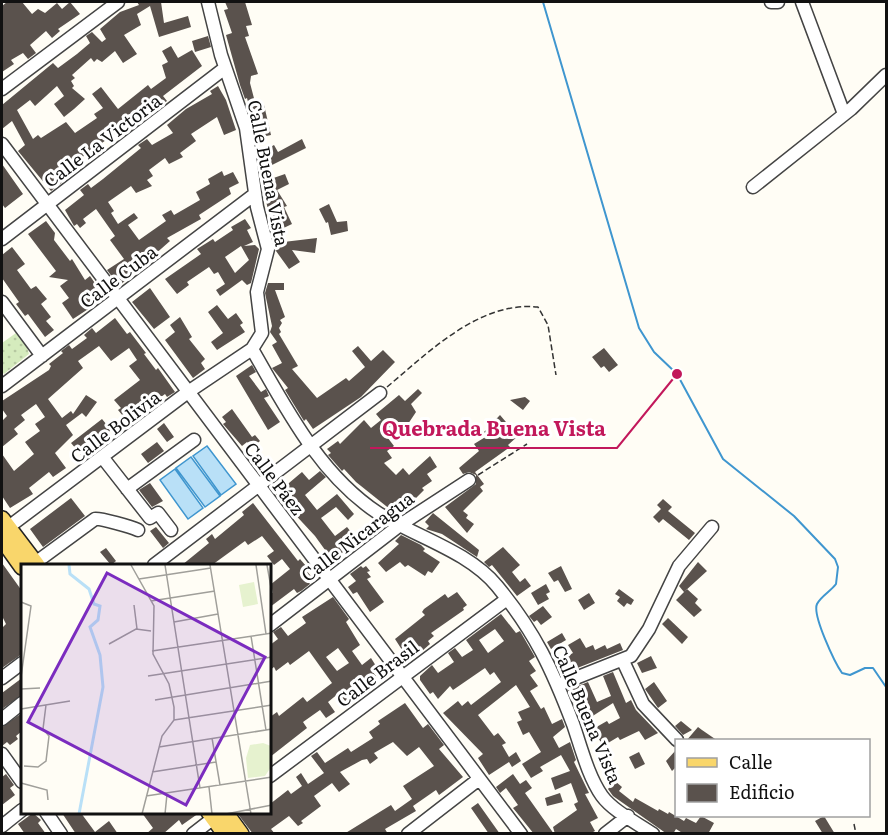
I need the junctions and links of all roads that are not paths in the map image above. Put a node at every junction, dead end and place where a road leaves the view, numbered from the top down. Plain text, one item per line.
1 (208, 2) edge
2 (771, 2) edge
3 (778, 2) edge
4 (802, 2) edge
5 (112, 4) edge
6 (225, 68) junction
7 (886, 75) edge
8 (2, 89) edge
9 (844, 114) junction
10 (2, 144) edge
11 (753, 187) dead end
12 (255, 194) junction
13 (47, 204) junction
14 (2, 239) edge
15 (118, 299) junction
16 (2, 302) edge
17 (252, 349) junction
18 (42, 356) junction
19 (2, 386) edge
20 (188, 392) junction
21 (380, 393) road end
22 (194, 440) dead end
23 (311, 446) junction
24 (103, 458) junction
25 (470, 480) road end
26 (259, 486) junction
27 (127, 489) junction
28 (400, 525) junction
29 (712, 527) dead end
30 (3, 530) edge
31 (138, 530) dead end
32 (171, 530) dead end
33 (30, 564) edge
34 (32, 564) edge
35 (155, 564) edge
36 (329, 579) junction
37 (507, 599) junction
38 (272, 623) edge
39 (623, 661) junction
40 (21, 664) edge
41 (403, 676) junction
42 (2, 678) edge
43 (558, 685) junction
44 (21, 705) edge
45 (2, 719) edge
46 (675, 739) edge
47 (2, 754) edge
48 (272, 774) edge
49 (479, 779) junction
50 (21, 781) edge
51 (21, 811) edge
52 (46, 814) edge
53 (217, 814) edge
54 (628, 816) junction
55 (2, 826) edge
56 (61, 834) edge
57 (193, 834) edge
58 (225, 834) edge
59 (241, 834) edge
60 (408, 834) edge
61 (520, 834) edge
62 (605, 834) edge
63 (653, 834) edge

1 - 6 street, Calle Buena Vista
2 - 3 street
4 - 9 street
5 - 8 street
6 - 12 street, Calle Buena Vista
6 - 13 street, Calle La Victoria
7 - 9 street
9 - 11 street
10 - 13 street, Calle Páez
12 - 15 street, Calle Cuba
12 - 17 street, Calle Buena Vista
13 - 14 street, Calle La Victoria
13 - 15 street, Calle Páez
15 - 18 street, Calle Cuba
15 - 20 street, Calle Páez
16 - 18 street
17 - 20 street, Calle Bolivia
17 - 23 street, Calle Buena Vista
18 - 19 street, Calle Cuba
20 - 24 street, Calle Bolivia
20 - 26 street, Calle Páez
21 - 23 street
22 - 27 street
23 - 26 street
23 - 28 street, Calle Buena Vista
24 - 27 street
24 - 30 street, Calle Bolivia
25 - 28 street, Calle Nicaragua
26 - 35 street
26 - 36 street, Calle Páez
27 - 32 street
28 - 36 street, Calle Nicaragua
28 - 37 street, Calle Buena Vista
29 - 39 street
30 - 33 main road
31 - 34 street
36 - 38 street, Calle Nicaragua
36 - 41 street, Calle Páez
37 - 41 street, Calle Brasil
37 - 43 street, Calle Buena Vista
39 - 43 street
39 - 46 street
40 - 42 street
41 - 48 street, Calle Brasil
41 - 49 street, Calle Páez
43 - 54 street, Calle Buena Vista
44 - 45 street
47 - 50 street
49 - 60 street
49 - 61 street, Calle Páez
51 - 55 street
52 - 56 street
53 - 57 street
53 - 58 main road
53 - 59 main road
54 - 62 street
54 - 63 street, Calle Buena Vista

